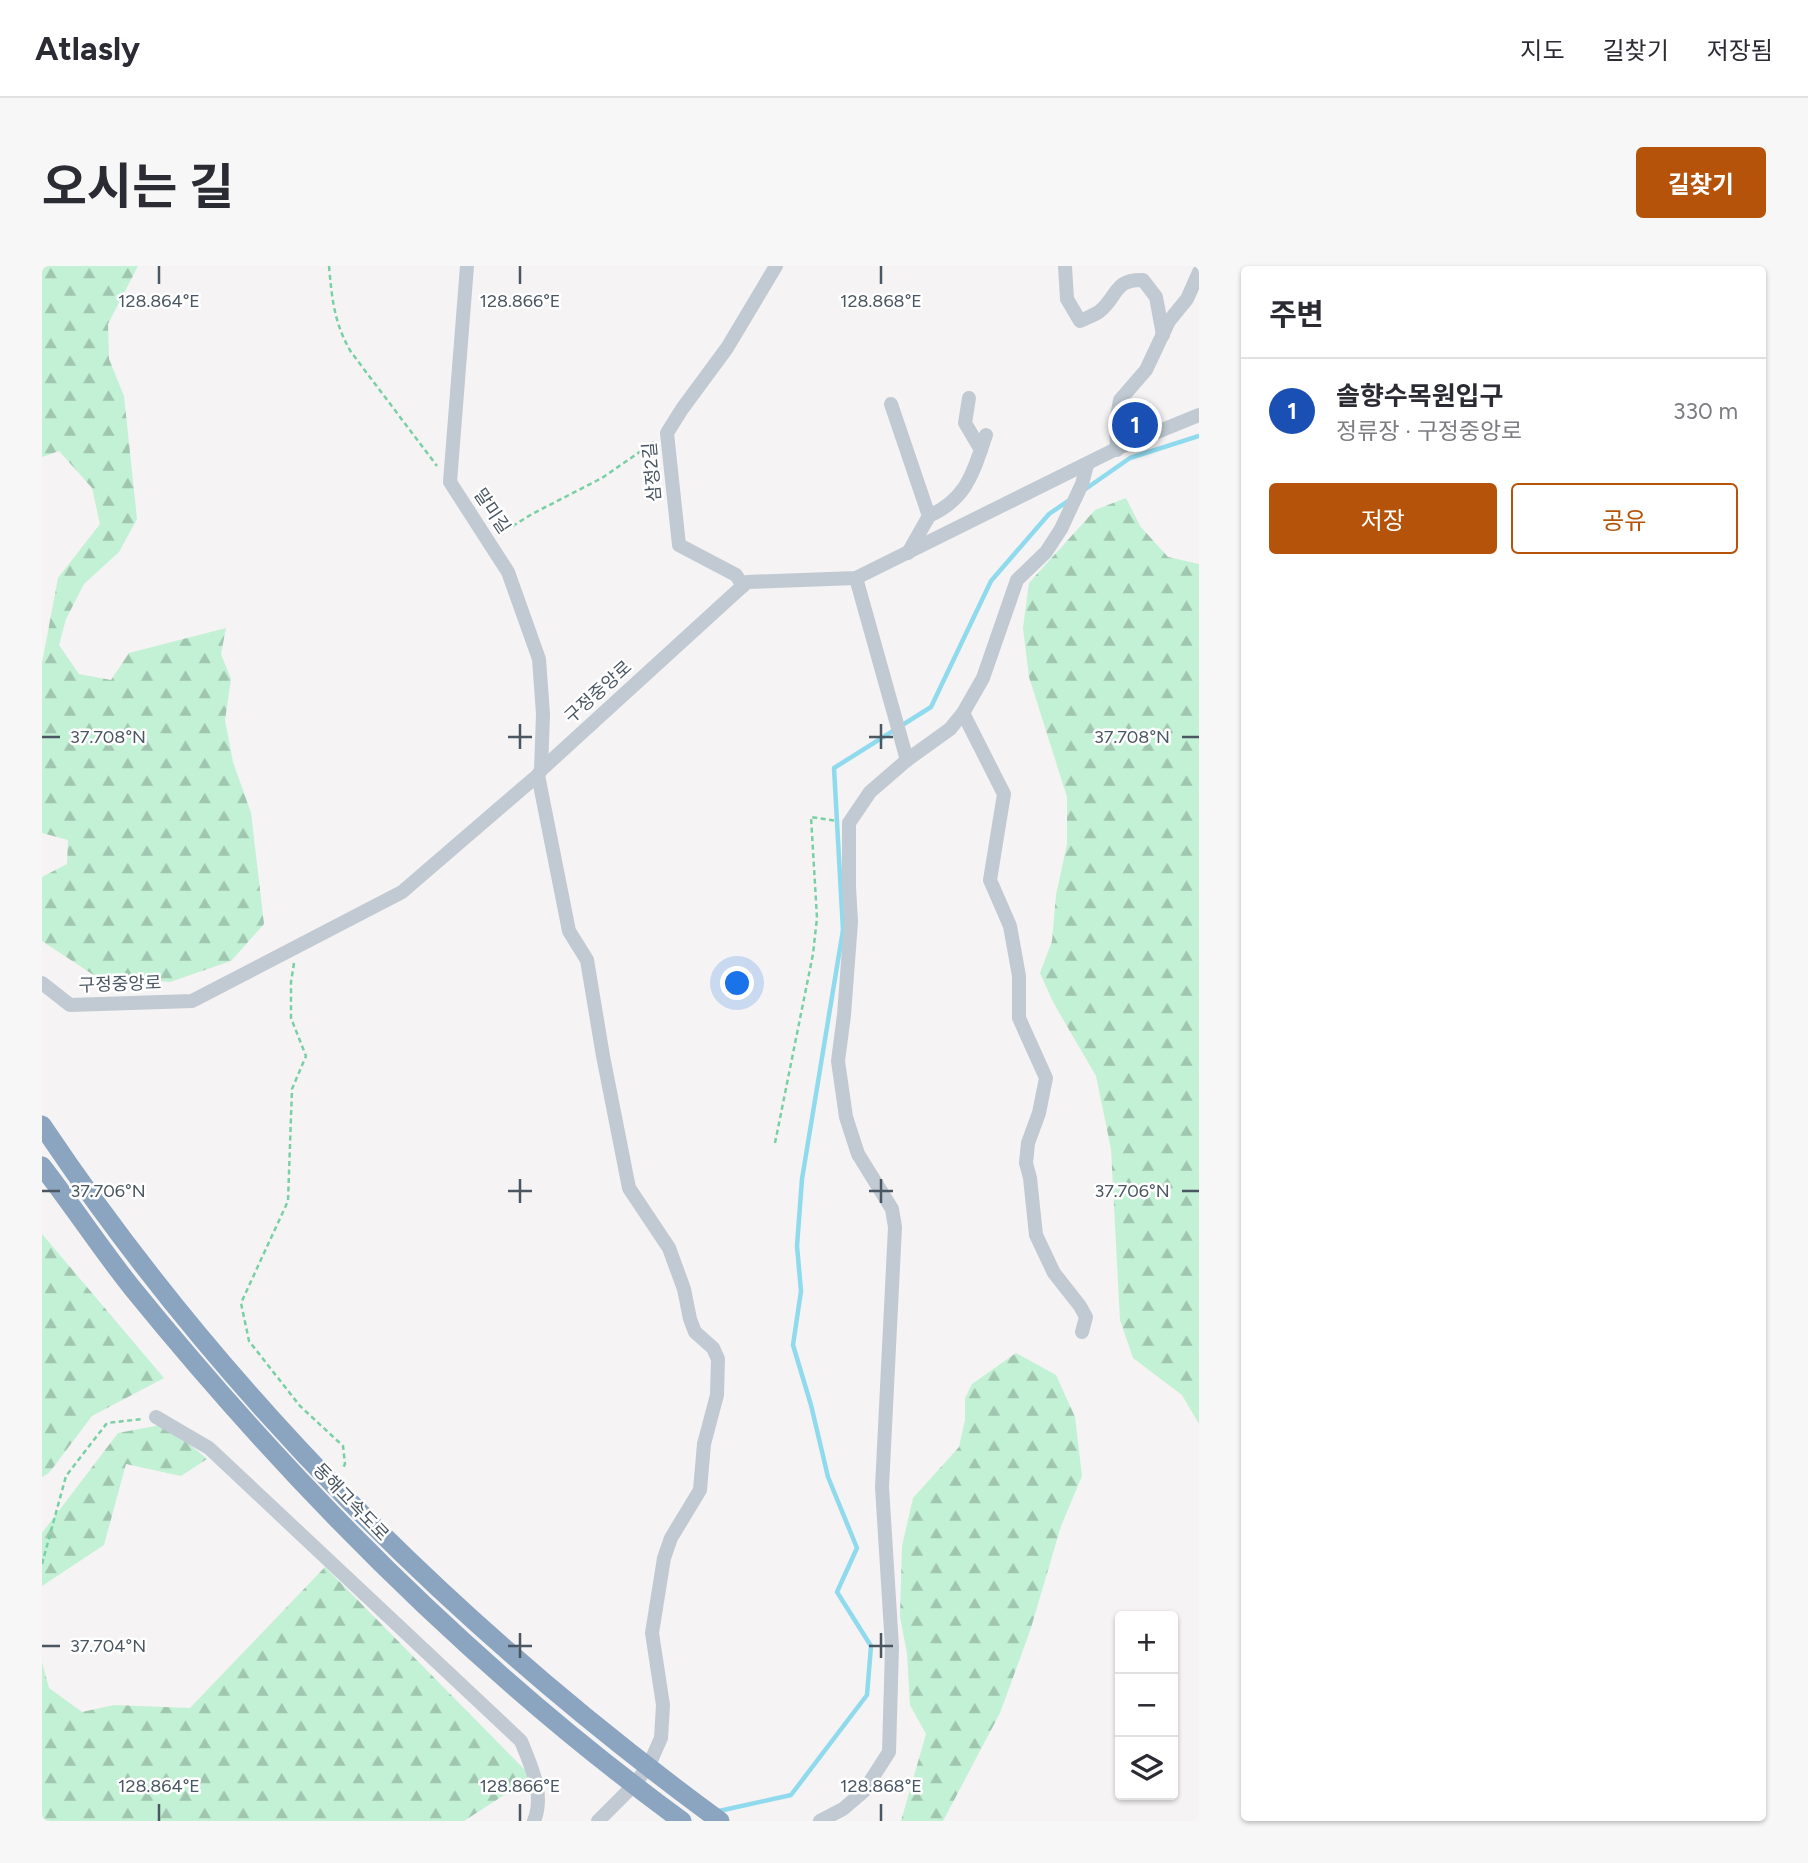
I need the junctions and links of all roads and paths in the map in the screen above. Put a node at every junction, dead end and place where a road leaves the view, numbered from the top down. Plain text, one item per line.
1 (329, 266) edge
2 (467, 266) edge
3 (776, 266) edge
4 (1065, 266) edge
5 (1199, 272) edge
6 (1163, 335) junction
7 (969, 398) dead end
8 (891, 404) dead end
9 (1199, 415) edge
10 (667, 433) junction
11 (986, 435) dead end
12 (981, 450) junction
13 (1117, 450) junction
14 (1087, 465) junction
15 (450, 482) junction
16 (929, 516) junction
17 (489, 541) junction
18 (908, 552) junction
19 (856, 578) junction
20 (743, 586) junction
21 (963, 713) junction
22 (904, 754) junction
23 (540, 773) junction
24 (844, 822) dead end
25 (296, 947) junction
26 (44, 989) edge
27 (42, 1125) edge
28 (775, 1143) dead end
29 (42, 1166) edge
30 (1082, 1332) dead end
31 (156, 1417) joint
32 (343, 1468) dead end
33 (42, 1564) edge
34 (534, 1821) edge
35 (598, 1821) edge
36 (682, 1821) edge
37 (720, 1821) edge
38 (820, 1821) edge

1 - 15 path
2 - 15 street, 말미길
3 - 10 street, 삼정2길
4 - 6 street
5 - 6 street
6 - 13 street
7 - 12 street
8 - 16 street
9 - 13 street
10 - 17 path
10 - 20 street, 삼정2길
11 - 12 street
12 - 16 street
13 - 14 street
14 - 18 street
14 - 21 street
15 - 17 street, 말미길
16 - 18 street
17 - 23 street, 말미길
18 - 19 street
19 - 20 street
19 - 22 street
20 - 23 street, 구정중앙로
21 - 22 street
21 - 30 street
22 - 38 street
23 - 25 street, 구정중앙로
23 - 35 street, 말미길
24 - 28 path
25 - 26 street, 구정중앙로
25 - 32 path
27 - 37 highway, 동해고속도로
29 - 36 highway, 동해고속도로
31 - 33 path
31 - 34 street

